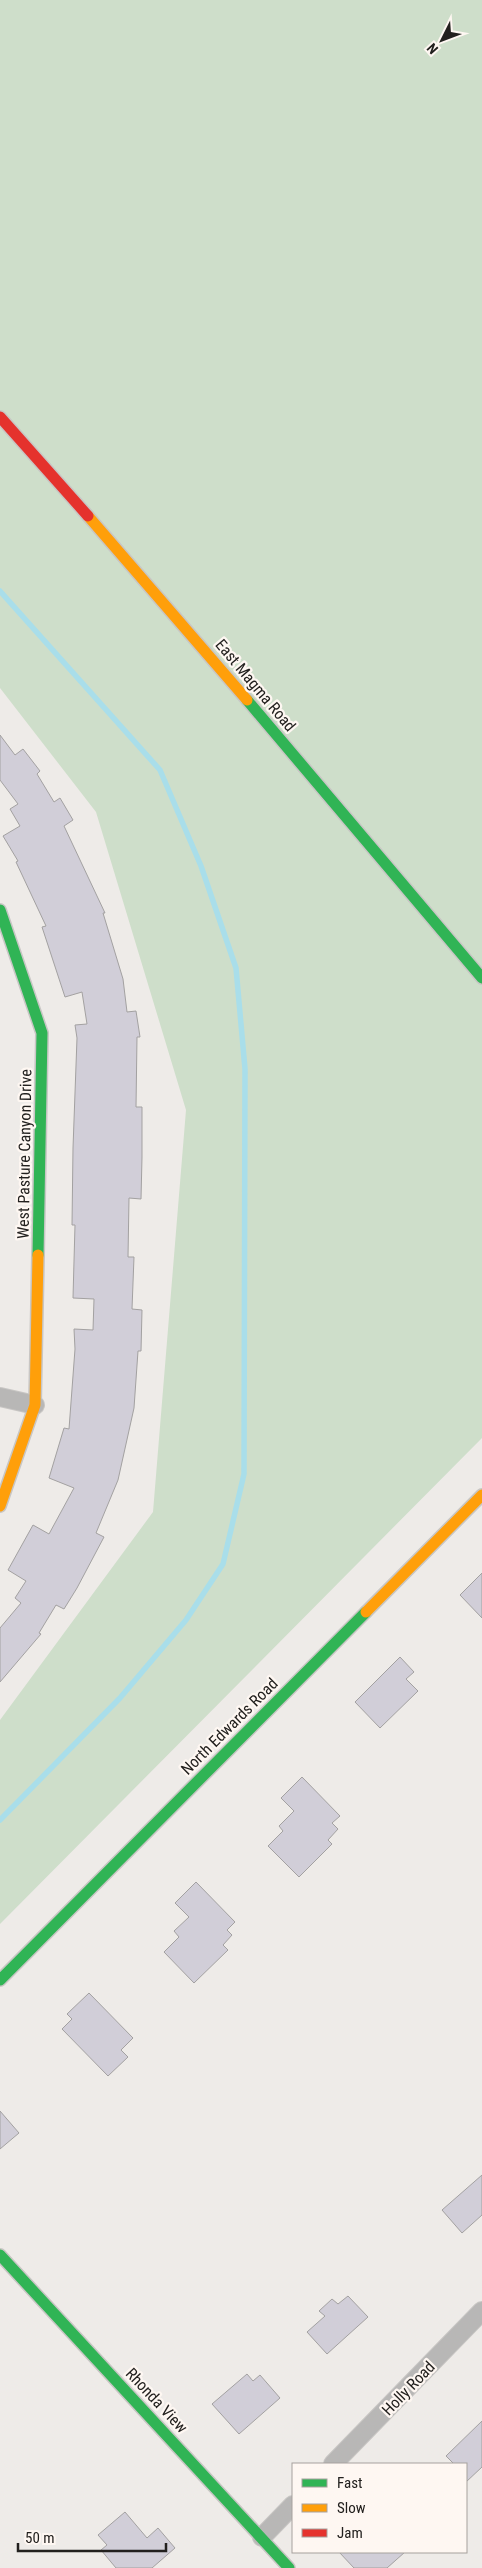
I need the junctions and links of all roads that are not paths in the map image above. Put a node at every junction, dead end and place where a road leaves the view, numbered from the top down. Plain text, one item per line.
1 (0, 417) edge
2 (0, 910) edge
3 (482, 978) edge
4 (0, 1397) edge
5 (35, 1405) junction
6 (482, 1495) edge
7 (0, 1506) edge
8 (0, 1980) edge
9 (0, 2255) edge
10 (482, 2312) edge
11 (334, 2463) edge
12 (292, 2506) edge
13 (262, 2537) junction
14 (289, 2568) edge

1 - 3 street, East Magma Road
2 - 5 street, West Pasture Canyon Drive
4 - 5 street
5 - 7 street, West Pasture Canyon Drive
6 - 8 street, North Edwards Road
9 - 13 street, Rhonda View
10 - 11 street, Holly Road
12 - 13 street
13 - 14 street, Rhonda View

